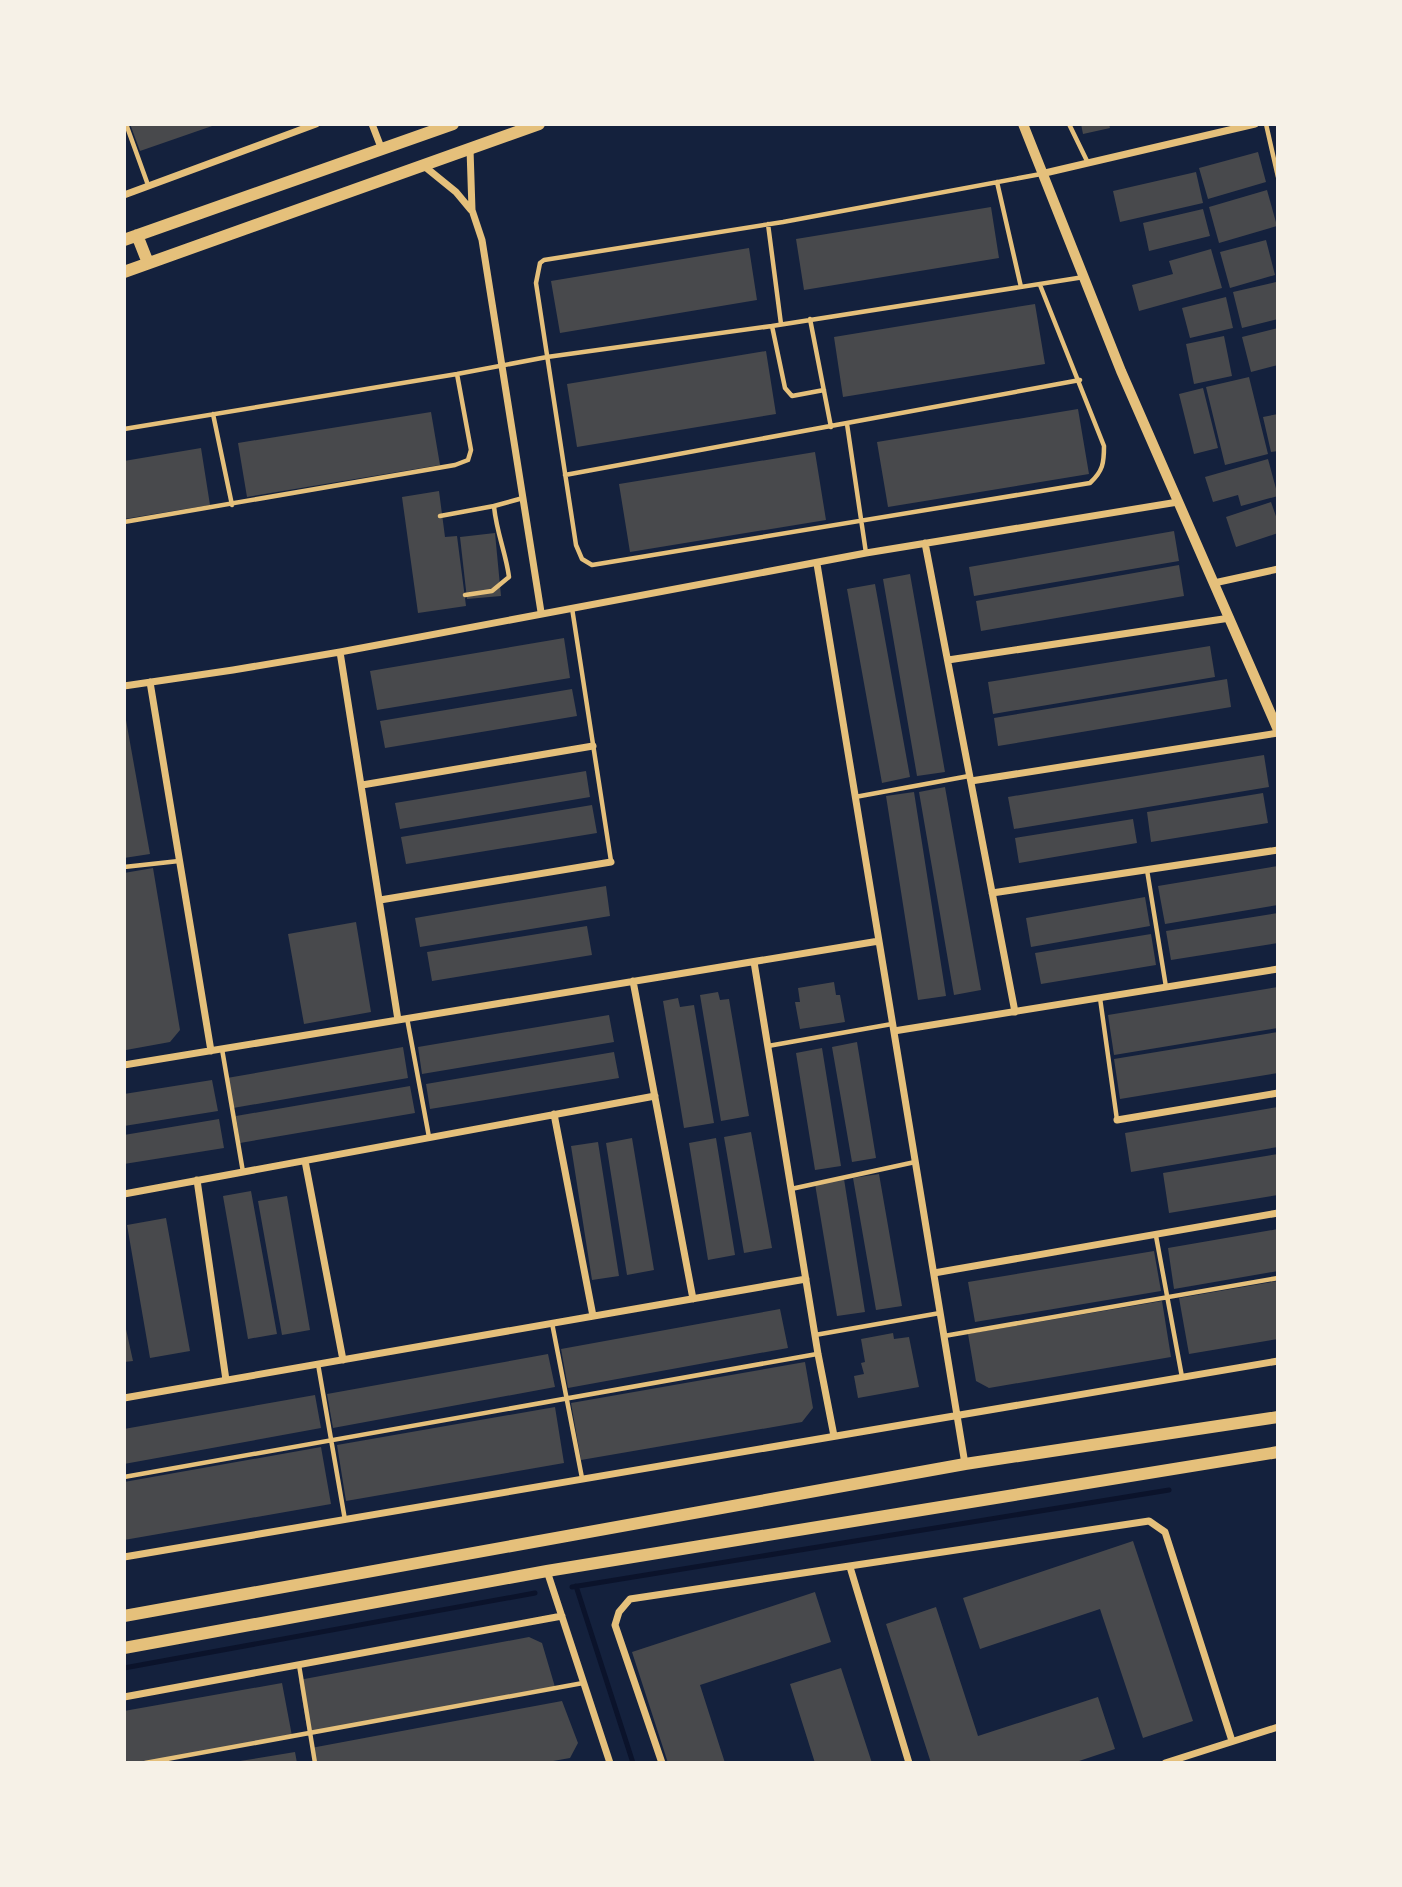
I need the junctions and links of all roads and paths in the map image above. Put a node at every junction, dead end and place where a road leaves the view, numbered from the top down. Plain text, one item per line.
1 (126, 124) edge
2 (316, 124) edge
3 (372, 124) edge
4 (453, 124) edge
5 (539, 124) edge
6 (1023, 124) edge
7 (1069, 124) edge
8 (1255, 124) edge
9 (1266, 124) edge
10 (470, 149) junction
11 (382, 150) junction
12 (1088, 164) junction
13 (423, 165) junction
14 (1045, 173) junction
15 (1278, 177) edge
16 (997, 182) junction
17 (149, 186) junction
18 (124, 195) edge
19 (472, 210) junction
20 (768, 224) junction
21 (137, 235) junction
22 (124, 240) edge
23 (148, 263) junction
24 (124, 272) edge
25 (1084, 277) junction
26 (1040, 285) junction
27 (1021, 287) junction
28 (810, 319) junction
29 (781, 324) junction
30 (772, 326) junction
31 (547, 356) junction
32 (501, 364) junction
33 (457, 374) junction
34 (1080, 380) junction
35 (824, 390) junction
36 (213, 414) junction
37 (847, 424) junction
38 (831, 427) junction
39 (124, 429) edge
40 (565, 475) junction
41 (524, 497) junction
42 (1178, 502) junction
43 (232, 505) junction
44 (494, 506) junction
45 (440, 516) dead end
46 (861, 521) junction
47 (124, 522) edge
48 (925, 543) junction
49 (866, 553) junction
50 (817, 564) junction
51 (1278, 569) edge
52 (1214, 583) junction
53 (465, 595) dead end
54 (572, 608) junction
55 (541, 612) junction
56 (1230, 618) junction
57 (340, 652) junction
58 (948, 660) junction
59 (150, 682) junction
60 (124, 686) edge
61 (1278, 731) edge
62 (593, 746) junction
63 (970, 778) junction
64 (362, 785) junction
65 (855, 797) junction
66 (1278, 850) edge
67 (180, 861) junction
68 (611, 862) joint
69 (124, 867) edge
70 (1147, 870) junction
71 (992, 893) junction
72 (380, 900) junction
73 (879, 941) junction
74 (754, 961) junction
75 (1278, 969) edge
76 (633, 981) junction
77 (1166, 988) junction
78 (1100, 998) junction
79 (1015, 1012) junction
80 (407, 1018) junction
81 (398, 1020) junction
82 (893, 1028) junction
83 (768, 1046) junction
84 (222, 1049) junction
85 (212, 1051) junction
86 (124, 1065) edge
87 (1278, 1093) edge
88 (654, 1096) junction
89 (554, 1114) junction
90 (1117, 1120) joint
91 (429, 1138) junction
92 (305, 1160) junction
93 (916, 1162) junction
94 (243, 1172) junction
95 (197, 1180) junction
96 (791, 1189) junction
97 (124, 1194) edge
98 (1278, 1213) edge
99 (1156, 1236) junction
100 (934, 1273) junction
101 (1278, 1278) edge
102 (806, 1279) junction
103 (1168, 1297) junction
104 (693, 1298) junction
105 (940, 1312) junction
106 (593, 1316) junction
107 (552, 1323) junction
108 (816, 1335) junction
109 (944, 1336) junction
110 (818, 1354) junction
111 (343, 1360) junction
112 (1278, 1361) edge
113 (318, 1364) junction
114 (1182, 1377) junction
115 (226, 1380) junction
116 (124, 1398) edge
117 (566, 1400) junction
118 (958, 1417) junction
119 (1278, 1417) edge
120 (834, 1436) junction
121 (332, 1441) junction
122 (1278, 1452) edge
123 (965, 1464) junction
124 (124, 1477) edge
125 (582, 1478) junction
126 (345, 1521) junction
127 (124, 1557) edge
128 (850, 1567) junction
129 (547, 1570) junction
130 (124, 1616) edge
131 (562, 1616) junction
132 (124, 1648) edge
133 (299, 1665) junction
134 (584, 1683) junction
135 (124, 1697) edge
136 (1278, 1727) edge
137 (310, 1731) junction
138 (1233, 1741) junction
139 (145, 1763) edge
140 (314, 1763) edge
141 (611, 1763) edge
142 (662, 1763) edge
143 (909, 1763) edge
144 (1165, 1763) edge

1 - 17 lane
2 - 17 street
3 - 11 street
4 - 11 main road
5 - 10 main road
6 - 14 street
7 - 12 lane
8 - 12 street
9 - 15 lane
10 - 13 main road
10 - 19 street
11 - 21 main road
12 - 14 street
13 - 19 street
13 - 23 main road
14 - 16 lane
14 - 25 street
16 - 20 lane
16 - 27 lane
17 - 18 street
19 - 32 street
20 - 29 lane
20 - 31 lane
21 - 22 main road
21 - 23 main road
23 - 24 main road
25 - 26 lane
25 - 42 street
26 - 27 lane
26 - 34 lane
27 - 28 lane
28 - 29 lane
28 - 35 lane
29 - 30 lane
30 - 31 lane
30 - 35 lane
31 - 32 lane
31 - 40 lane
32 - 33 lane
32 - 41 street
33 - 36 lane
33 - 43 lane
34 - 37 lane
34 - 46 lane
35 - 38 lane
36 - 39 lane
36 - 43 lane
37 - 38 lane
37 - 46 lane
38 - 40 lane
40 - 46 lane
41 - 44 lane
41 - 55 street
42 - 48 street
42 - 52 street
43 - 47 lane
44 - 45 lane
44 - 53 lane
46 - 49 lane
48 - 49 street
48 - 58 street
49 - 50 street
50 - 54 street
50 - 65 street
51 - 52 street
52 - 56 street
54 - 55 street
54 - 62 lane
55 - 57 street
56 - 58 street
56 - 61 street
57 - 59 street
57 - 64 street
58 - 63 street
59 - 60 street
59 - 67 street
61 - 63 street
62 - 64 street
62 - 68 lane
63 - 65 lane
63 - 71 street
64 - 72 street
65 - 73 street
66 - 70 street
67 - 69 lane
67 - 85 street
68 - 72 street
70 - 71 street
70 - 77 lane
71 - 79 street
72 - 81 street
73 - 74 street
73 - 82 street
74 - 76 street
74 - 83 street
75 - 77 street
76 - 80 street
76 - 88 street
77 - 78 street
78 - 79 street
78 - 90 lane
79 - 82 street
80 - 81 street
80 - 91 lane
81 - 84 street
82 - 83 lane
82 - 93 street
83 - 96 street
84 - 85 street
84 - 94 lane
85 - 86 street
87 - 90 street
88 - 89 street
88 - 104 street
89 - 91 street
89 - 106 street
91 - 92 street
92 - 94 street
92 - 111 street
93 - 96 lane
93 - 100 street
94 - 95 street
95 - 97 street
95 - 115 street
96 - 102 street
98 - 99 street
99 - 100 street
99 - 103 lane
100 - 105 street
101 - 103 lane
102 - 104 street
102 - 108 street
103 - 109 lane
103 - 114 lane
104 - 106 street
105 - 108 lane
105 - 109 street
106 - 107 street
107 - 111 street
107 - 117 lane
108 - 110 street
109 - 118 street
110 - 117 lane
110 - 120 street
111 - 113 street
112 - 114 street
113 - 115 street
113 - 121 lane
114 - 118 street
115 - 116 street
117 - 121 lane
117 - 125 lane
118 - 120 street
118 - 123 street
119 - 123 main road
120 - 125 street
121 - 124 lane
121 - 126 lane
122 - 129 main road
123 - 130 main road
125 - 126 street
126 - 127 street
128 - 138 street
128 - 142 street
128 - 143 street
129 - 131 street
129 - 132 main road
131 - 133 street
131 - 134 street
133 - 135 street
133 - 137 lane
134 - 137 lane
134 - 141 street
136 - 138 street
137 - 139 lane
137 - 140 lane
138 - 144 street

